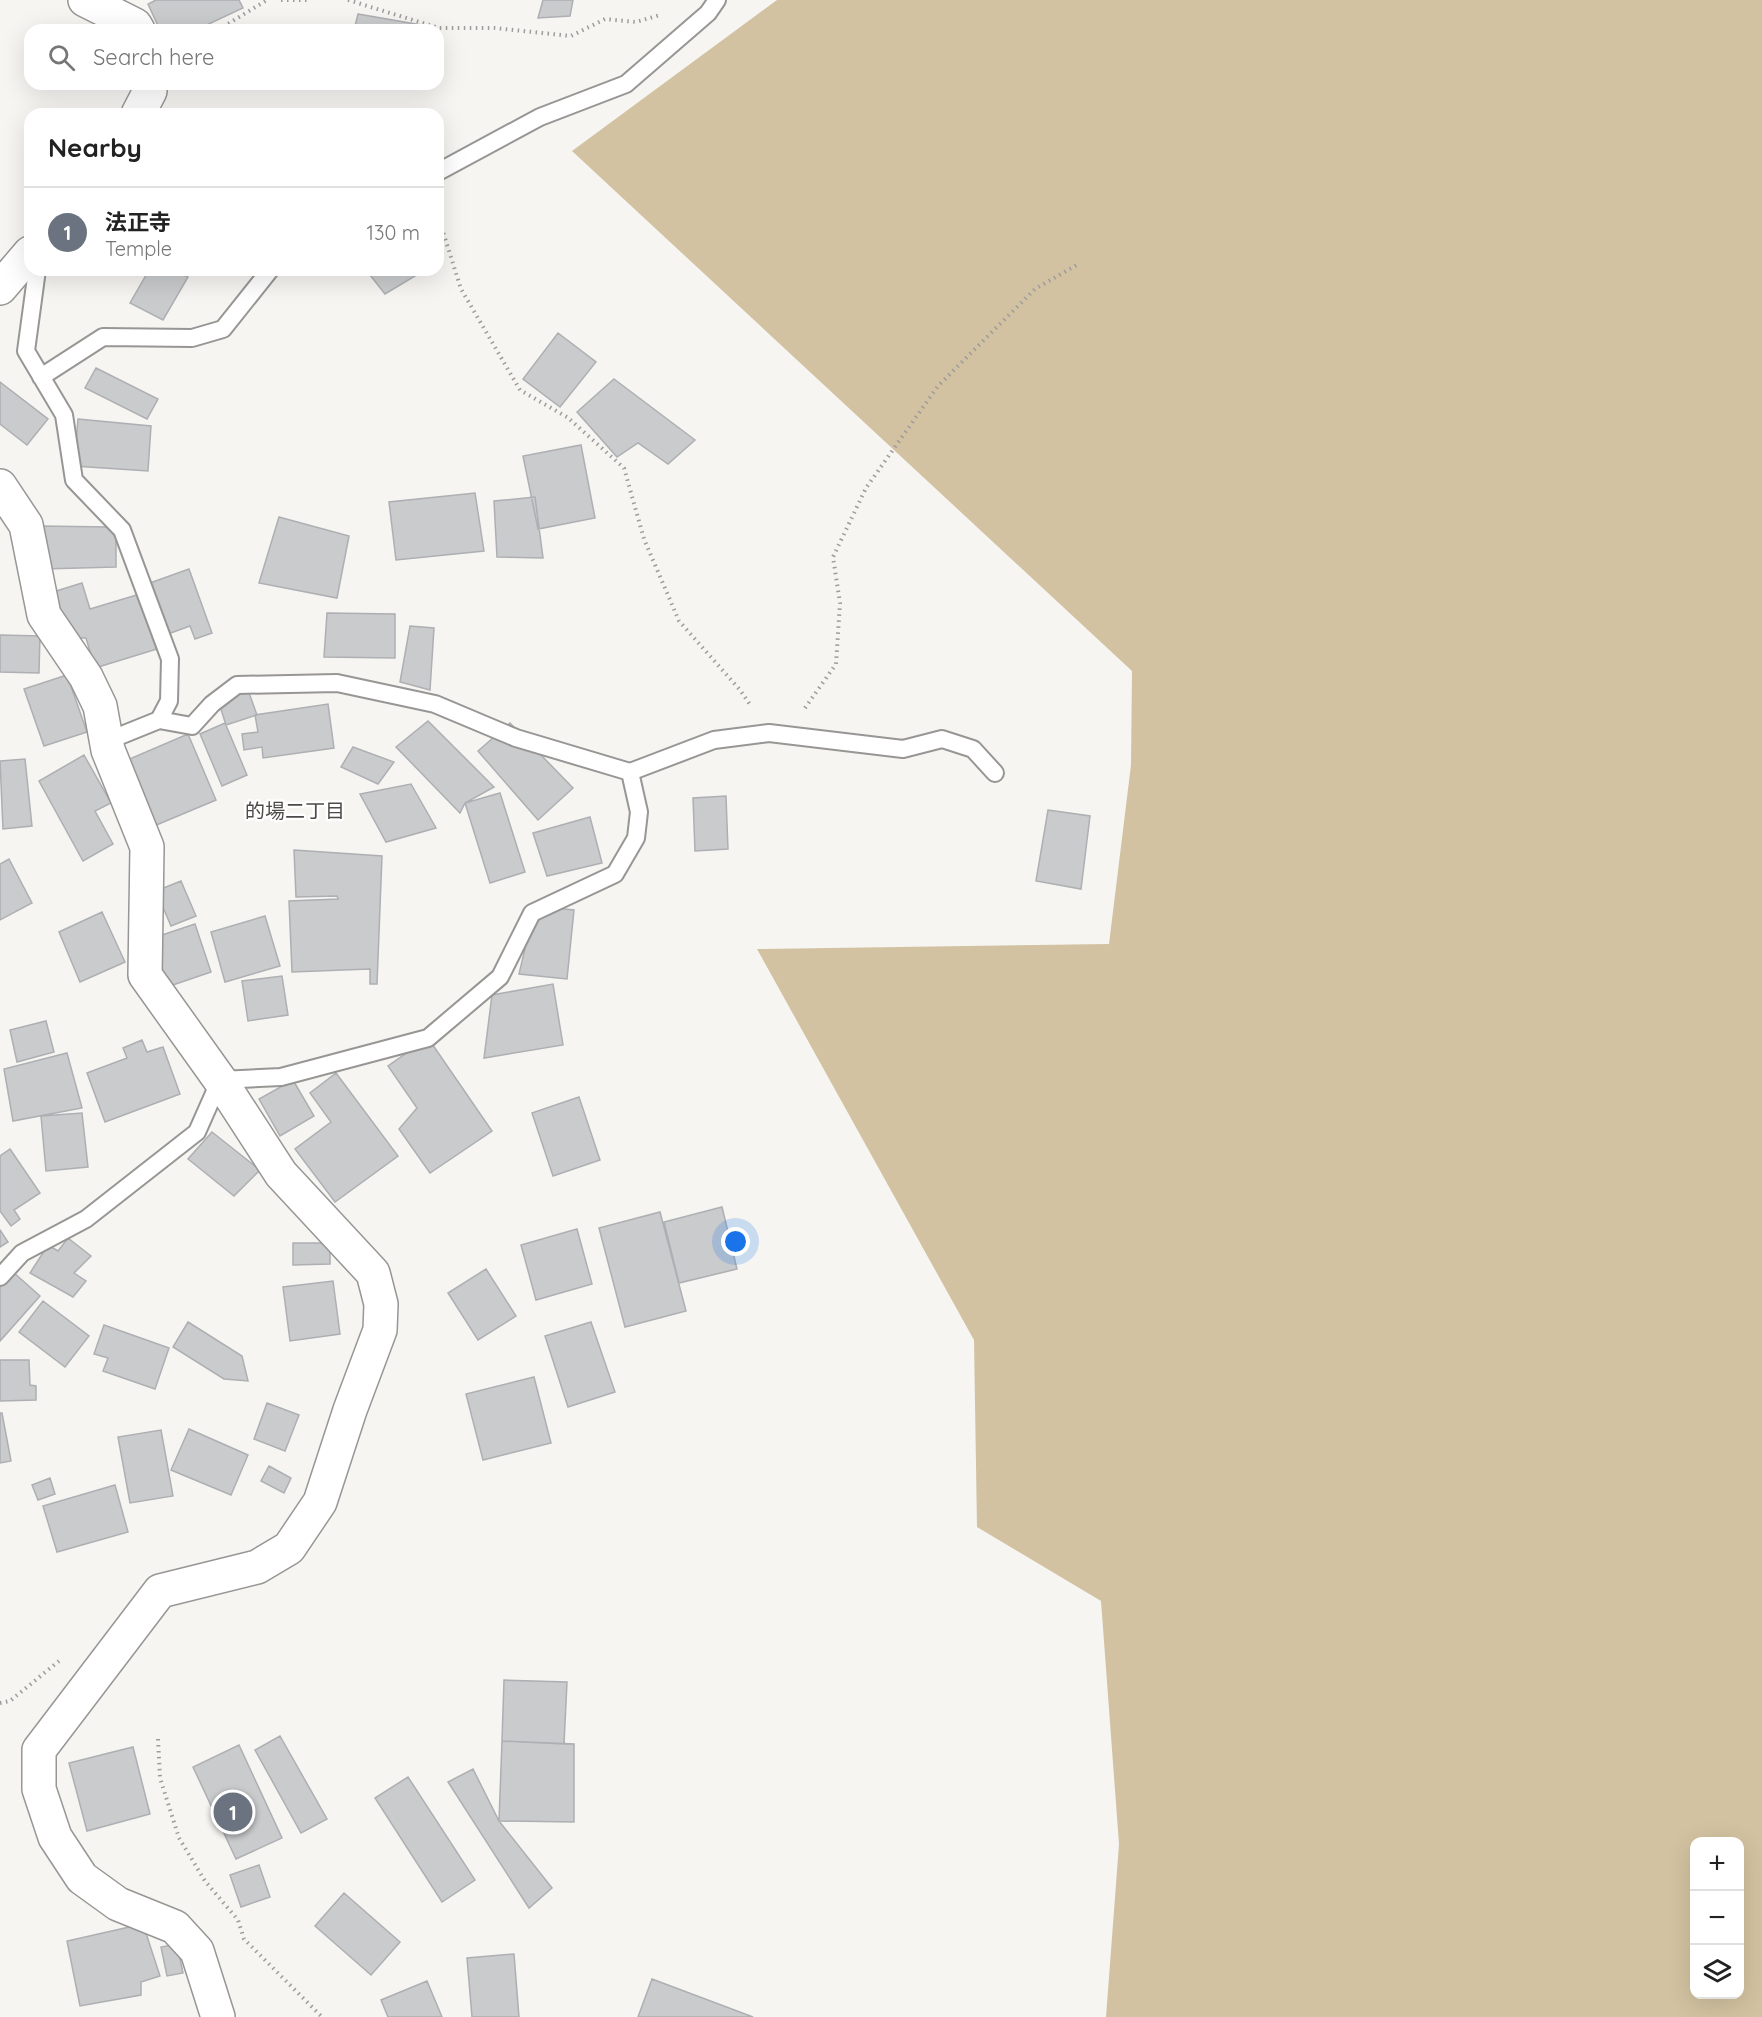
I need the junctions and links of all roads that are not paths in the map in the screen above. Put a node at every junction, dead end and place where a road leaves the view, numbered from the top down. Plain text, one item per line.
1 (85, 0) edge
2 (713, 7) edge
3 (133, 24) edge
4 (150, 90) edge
5 (141, 108) edge
6 (444, 169) edge
7 (16, 274) edge
8 (265, 276) edge
9 (41, 378) junction
10 (0, 486) edge
11 (159, 720) junction
12 (107, 741) junction
13 (630, 772) junction
14 (995, 773) dead end
15 (220, 1080) junction
16 (0, 1277) edge
17 (218, 2017) edge

1 - 3 street
2 - 6 lane
4 - 5 street
7 - 9 lane
8 - 9 lane
9 - 11 lane
10 - 12 street
11 - 12 lane
11 - 13 lane
12 - 15 street
13 - 14 lane
13 - 15 lane
15 - 16 lane
15 - 17 street

